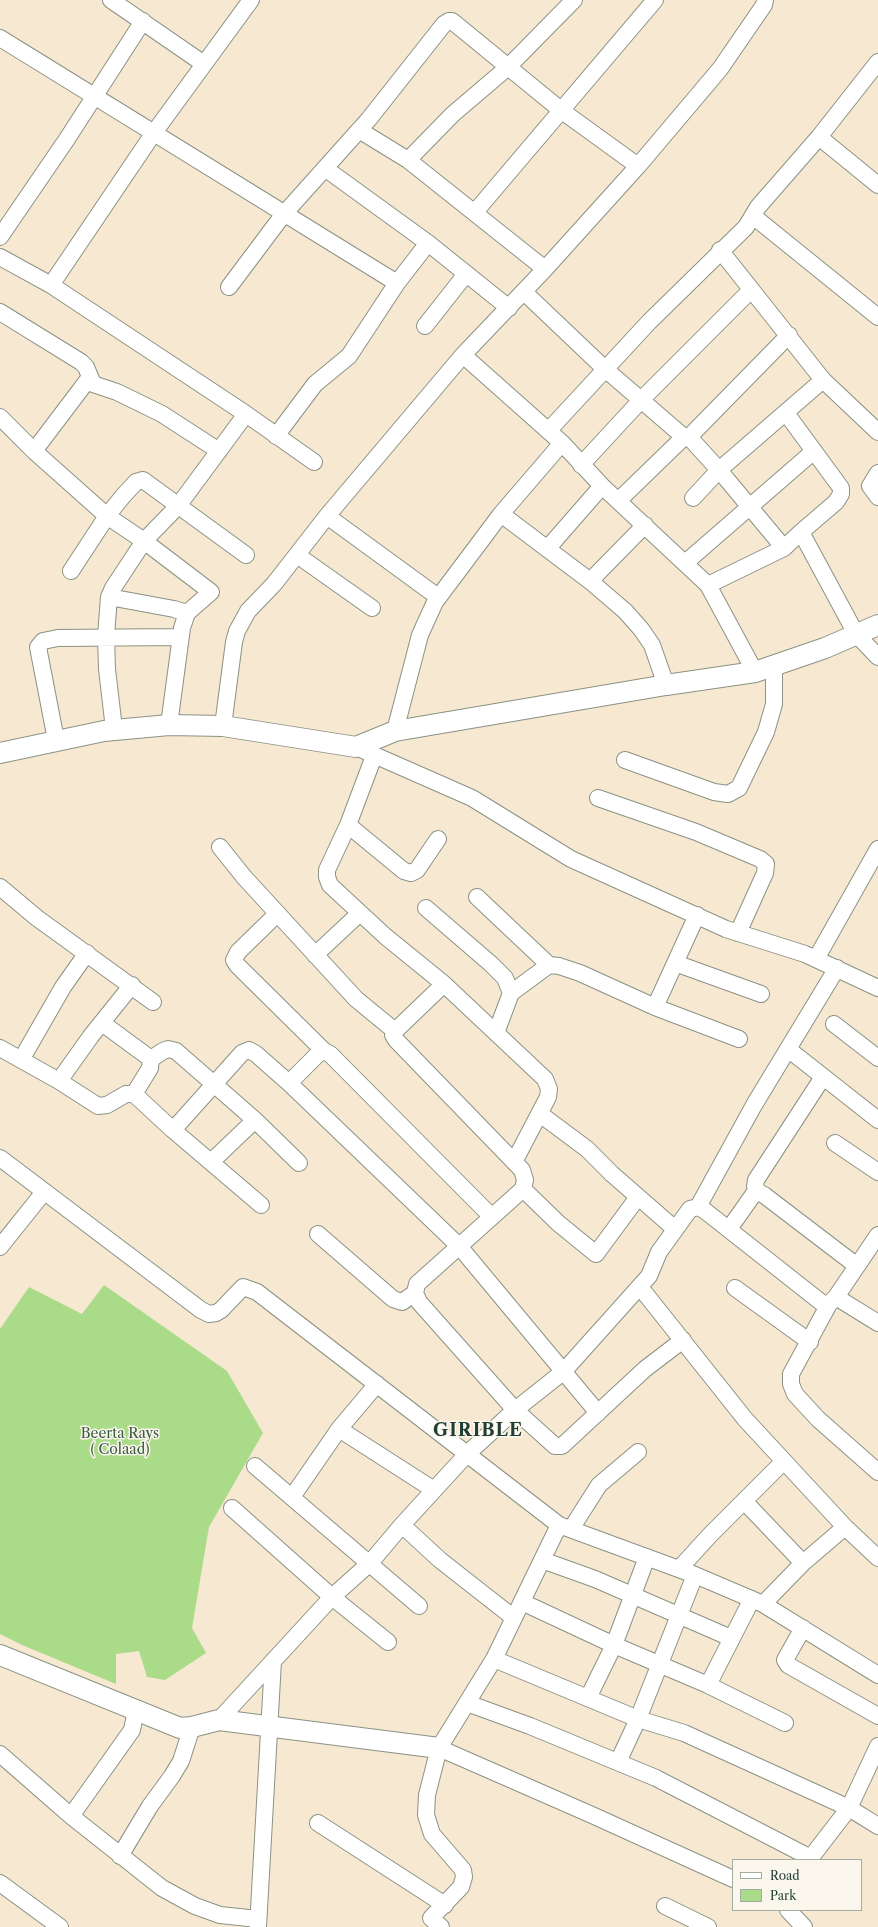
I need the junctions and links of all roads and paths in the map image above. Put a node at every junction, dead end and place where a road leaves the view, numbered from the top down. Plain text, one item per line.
1 (111, 0) edge
2 (251, 0) edge
3 (574, 0) edge
4 (655, 0) edge
5 (765, 0) edge
6 (143, 21) junction
7 (0, 38) edge
8 (878, 62) edge
9 (204, 64) junction
10 (508, 68) junction
11 (93, 96) junction
12 (562, 111) junction
13 (359, 130) junction
14 (153, 134) junction
15 (819, 137) junction
16 (408, 160) junction
17 (638, 166) junction
18 (326, 169) junction
19 (878, 185) edge
20 (475, 212) junction
21 (283, 214) junction
22 (753, 216) junction
23 (0, 237) edge
24 (428, 243) junction
25 (720, 250) junction
26 (0, 257) edge
27 (545, 269) junction
28 (466, 274) junction
29 (397, 283) junction
30 (51, 285) junction
31 (229, 287) dead end
32 (751, 290) junction
33 (524, 292) junction
34 (509, 308) junction
35 (0, 312) edge
36 (878, 317) edge
37 (425, 326) dead end
38 (789, 335) junction
39 (463, 355) junction
40 (605, 369) junction
41 (90, 377) junction
42 (823, 380) junction
43 (642, 399) junction
44 (786, 413) junction
45 (246, 414) junction
46 (0, 417) edge
47 (548, 430) junction
48 (878, 432) edge
49 (276, 436) junction
50 (687, 437) junction
51 (562, 443) junction
52 (34, 451) junction
53 (219, 451) junction
54 (814, 451) junction
55 (314, 462) dead end
56 (581, 465) junction
57 (719, 470) junction
58 (878, 473) edge
59 (602, 486) junction
60 (878, 497) edge
61 (693, 498) dead end
62 (618, 501) junction
63 (178, 506) junction
64 (750, 508) junction
65 (501, 514) junction
66 (107, 516) junction
67 (327, 516) junction
68 (645, 525) junction
69 (801, 532) junction
70 (144, 541) junction
71 (784, 548) junction
72 (547, 549) junction
73 (246, 555) dead end
74 (297, 555) junction
75 (685, 564) junction
76 (71, 571) dead end
77 (590, 581) junction
78 (708, 586) junction
79 (438, 597) junction
80 (110, 598) junction
81 (372, 608) dead end
82 (187, 613) junction
83 (878, 625) edge
84 (856, 634) junction
85 (106, 636) junction
86 (180, 637) junction
87 (878, 657) edge
88 (774, 666) junction
89 (754, 672) junction
90 (666, 685) junction
91 (170, 725) junction
92 (223, 726) junction
93 (114, 729) junction
94 (395, 731) junction
95 (56, 740) junction
96 (356, 747) junction
97 (0, 753) edge
98 (374, 756) junction
99 (625, 760) dead end
100 (598, 798) dead end
101 (348, 825) junction
102 (438, 839) dead end
103 (220, 847) dead end
104 (878, 849) edge
105 (0, 887) edge
106 (477, 897) dead end
107 (426, 908) dead end
108 (360, 912) junction
109 (277, 914) junction
110 (697, 915) junction
111 (738, 933) junction
112 (87, 953) junction
113 (315, 955) junction
114 (816, 959) junction
115 (675, 963) junction
116 (548, 965) junction
117 (837, 968) junction
118 (444, 984) junction
119 (132, 985) junction
120 (878, 988) edge
121 (511, 993) junction
122 (761, 994) dead end
123 (153, 1002) dead end
124 (655, 1007) junction
125 (102, 1023) junction
126 (834, 1024) dead end
127 (395, 1031) junction
128 (496, 1033) junction
129 (739, 1039) dead end
130 (788, 1049) junction
131 (324, 1052) junction
132 (2, 1054) edge
133 (878, 1058) edge
134 (21, 1060) junction
135 (151, 1060) junction
136 (823, 1077) junction
137 (59, 1081) junction
138 (289, 1083) junction
139 (214, 1084) junction
140 (134, 1094) junction
141 (540, 1114) junction
142 (255, 1120) junction
143 (878, 1120) edge
144 (173, 1130) junction
145 (835, 1142) dead end
146 (0, 1158) edge
147 (211, 1162) junction
148 (514, 1162) junction
149 (299, 1163) dead end
150 (878, 1172) edge
151 (523, 1189) junction
152 (44, 1192) junction
153 (758, 1192) junction
154 (638, 1198) junction
155 (261, 1205) dead end
156 (698, 1206) junction
157 (492, 1217) junction
158 (675, 1229) junction
159 (729, 1229) junction
160 (318, 1234) dead end
161 (878, 1234) edge
162 (459, 1246) junction
163 (0, 1247) edge
164 (857, 1266) junction
165 (640, 1287) junction
166 (735, 1288) dead end
167 (415, 1293) junction
168 (833, 1300) junction
169 (878, 1323) edge
170 (683, 1340) junction
171 (810, 1342) junction
172 (563, 1372) junction
173 (377, 1384) junction
174 (515, 1410) junction
175 (598, 1413) junction
176 (339, 1429) junction
177 (638, 1452) dead end
178 (467, 1454) junction
179 (784, 1461) junction
180 (255, 1466) dead end
181 (878, 1472) edge
182 (434, 1490) junction
183 (292, 1497) junction
184 (744, 1501) junction
185 (232, 1508) dead end
186 (402, 1524) junction
187 (565, 1527) junction
188 (845, 1527) junction
189 (647, 1557) junction
190 (878, 1558) edge
191 (542, 1560) junction
192 (370, 1563) junction
193 (803, 1563) junction
194 (679, 1569) junction
195 (695, 1575) junction
196 (632, 1595) junction
197 (332, 1597) junction
198 (522, 1602) junction
199 (757, 1602) junction
200 (419, 1606) dead end
201 (679, 1615) junction
202 (514, 1618) junction
203 (803, 1628) junction
204 (731, 1638) junction
205 (388, 1642) dead end
206 (614, 1645) junction
207 (0, 1655) edge
208 (494, 1660) junction
209 (273, 1661) junction
210 (660, 1664) junction
211 (878, 1675) edge
212 (708, 1685) junction
213 (588, 1698) junction
214 (467, 1703) junction
215 (136, 1710) junction
216 (878, 1716) edge
217 (638, 1718) junction
218 (219, 1720) junction
219 (785, 1722) dead end
220 (192, 1727) junction
221 (270, 1728) junction
222 (878, 1746) edge
223 (439, 1748) junction
224 (0, 1754) edge
225 (618, 1762) junction
226 (872, 1774) edge
227 (849, 1808) junction
228 (71, 1816) junction
229 (318, 1824) dead end
230 (878, 1826) edge
231 (120, 1856) junction
232 (810, 1859) edge
233 (732, 1879) edge
234 (0, 1883) edge
235 (445, 1905) junction
236 (665, 1906) dead end
237 (789, 1911) edge
238 (258, 1923) edge
239 (432, 1924) edge
240 (60, 1927) edge
241 (708, 1927) edge
242 (804, 1927) edge

1 - 6 street
2 - 9 street
3 - 10 street
4 - 12 street
5 - 17 street
6 - 9 street
6 - 11 street
7 - 11 street
8 - 15 street
9 - 14 street
10 - 12 street
10 - 13 street
10 - 16 street
11 - 14 street
11 - 23 street
12 - 17 street
12 - 20 street
13 - 16 street
13 - 18 street
14 - 21 street
14 - 30 street
15 - 19 street
15 - 22 street
16 - 20 street
17 - 27 street
18 - 21 street
18 - 24 street
20 - 27 street
21 - 29 street
21 - 31 street
22 - 25 street
22 - 36 street
24 - 28 street
24 - 29 street
25 - 32 street
25 - 40 street
26 - 30 street
27 - 33 street
28 - 34 street
28 - 37 street
29 - 49 street
30 - 45 street
32 - 38 street
32 - 43 street
33 - 34 street
33 - 40 street
34 - 39 street
35 - 41 street
38 - 42 street
38 - 50 street
39 - 47 street
39 - 67 street
40 - 43 street
40 - 47 street
41 - 52 street
41 - 53 street
42 - 44 street
42 - 48 street
43 - 50 street
43 - 56 street
44 - 54 street
44 - 57 street
45 - 49 street
45 - 53 street
46 - 52 street
47 - 51 street
49 - 55 street
50 - 57 street
50 - 62 street
51 - 56 street
51 - 65 street
52 - 66 street
53 - 63 street
54 - 64 street
54 - 69 street
56 - 59 street
57 - 61 street
57 - 64 street
58 - 60 street
59 - 62 street
59 - 72 street
62 - 68 street
63 - 66 street
63 - 70 street
63 - 73 street
64 - 71 street
64 - 75 street
65 - 72 street
65 - 79 street
66 - 70 street
66 - 76 street
67 - 74 street
67 - 79 street
68 - 75 street
68 - 77 street
69 - 71 street
69 - 84 street
70 - 80 street
70 - 82 street
71 - 78 street
72 - 77 street
74 - 81 street
74 - 92 street
75 - 78 street
77 - 90 street
78 - 89 street
79 - 94 street
80 - 82 street
80 - 85 street
82 - 86 street
83 - 84 street
84 - 87 street
84 - 88 street
85 - 86 street
85 - 93 street
85 - 95 street
86 - 91 street
88 - 89 street
88 - 99 street
89 - 90 street
90 - 94 street
91 - 92 street
91 - 93 street
92 - 96 street
93 - 95 street
94 - 96 street
95 - 97 street
96 - 98 street
98 - 101 street
98 - 110 street
100 - 111 street
101 - 102 street
101 - 108 street
103 - 109 street
104 - 114 street
105 - 112 street
106 - 116 street
107 - 121 street
108 - 113 street
108 - 118 street
109 - 113 street
109 - 131 street
110 - 111 street
110 - 115 street
111 - 114 street
112 - 119 street
112 - 134 street
113 - 127 street
114 - 117 street
115 - 122 street
115 - 124 street
116 - 121 street
116 - 124 street
117 - 120 street
117 - 130 street
118 - 127 street
118 - 128 street
119 - 123 street
119 - 125 street
121 - 128 street
124 - 129 street
125 - 135 street
125 - 137 street
126 - 133 street
127 - 148 street
128 - 141 street
130 - 136 street
130 - 156 street
131 - 138 street
131 - 157 street
132 - 134 street
134 - 137 street
135 - 139 street
135 - 140 street
136 - 143 street
136 - 153 street
137 - 140 street
138 - 139 street
138 - 162 street
139 - 142 street
139 - 144 street
140 - 144 street
141 - 148 street
141 - 154 street
142 - 147 street
142 - 149 street
144 - 147 street
145 - 150 street
146 - 152 street
147 - 155 street
148 - 151 street
151 - 154 street
151 - 157 street
152 - 163 street
152 - 173 street
153 - 159 street
153 - 164 street
154 - 158 street
156 - 158 street
156 - 159 street
157 - 162 street
158 - 165 street
159 - 168 street
160 - 167 street
161 - 164 street
162 - 167 street
162 - 172 street
164 - 168 street
165 - 170 street
165 - 172 street
166 - 171 street
167 - 174 street
168 - 169 street
168 - 171 street
170 - 175 street
170 - 179 street
171 - 181 street
172 - 174 street
172 - 175 street
173 - 176 street
173 - 178 street
174 - 175 street
174 - 178 street
176 - 182 street
176 - 183 street
177 - 187 street
178 - 182 street
178 - 187 street
179 - 184 street
179 - 188 street
180 - 183 street
182 - 186 street
183 - 192 street
184 - 193 street
184 - 194 street
185 - 197 street
186 - 192 street
186 - 202 street
187 - 189 street
187 - 191 street
188 - 190 street
188 - 193 street
189 - 194 street
189 - 196 street
191 - 196 street
191 - 198 street
192 - 197 street
192 - 200 street
193 - 199 street
194 - 195 street
195 - 199 street
195 - 201 street
196 - 201 street
196 - 206 street
197 - 205 street
197 - 209 street
198 - 202 street
198 - 206 street
199 - 203 street
199 - 204 street
201 - 204 street
201 - 210 street
202 - 208 street
203 - 211 street
203 - 216 street
204 - 212 street
206 - 210 street
206 - 213 street
207 - 215 street
208 - 213 street
208 - 214 street
209 - 218 street
209 - 221 street
210 - 212 street
210 - 217 street
212 - 219 street
213 - 217 street
214 - 223 street
214 - 225 street
215 - 220 street
215 - 228 street
217 - 225 street
217 - 227 street
218 - 220 street
218 - 221 street
220 - 231 street
221 - 223 street
221 - 238 street
222 - 226 street
223 - 233 street
223 - 235 street
224 - 228 street
225 - 232 street
226 - 227 street
227 - 230 street
227 - 232 street
228 - 231 street
229 - 235 street
231 - 238 street
234 - 240 street
235 - 239 street
236 - 241 street
237 - 242 street

